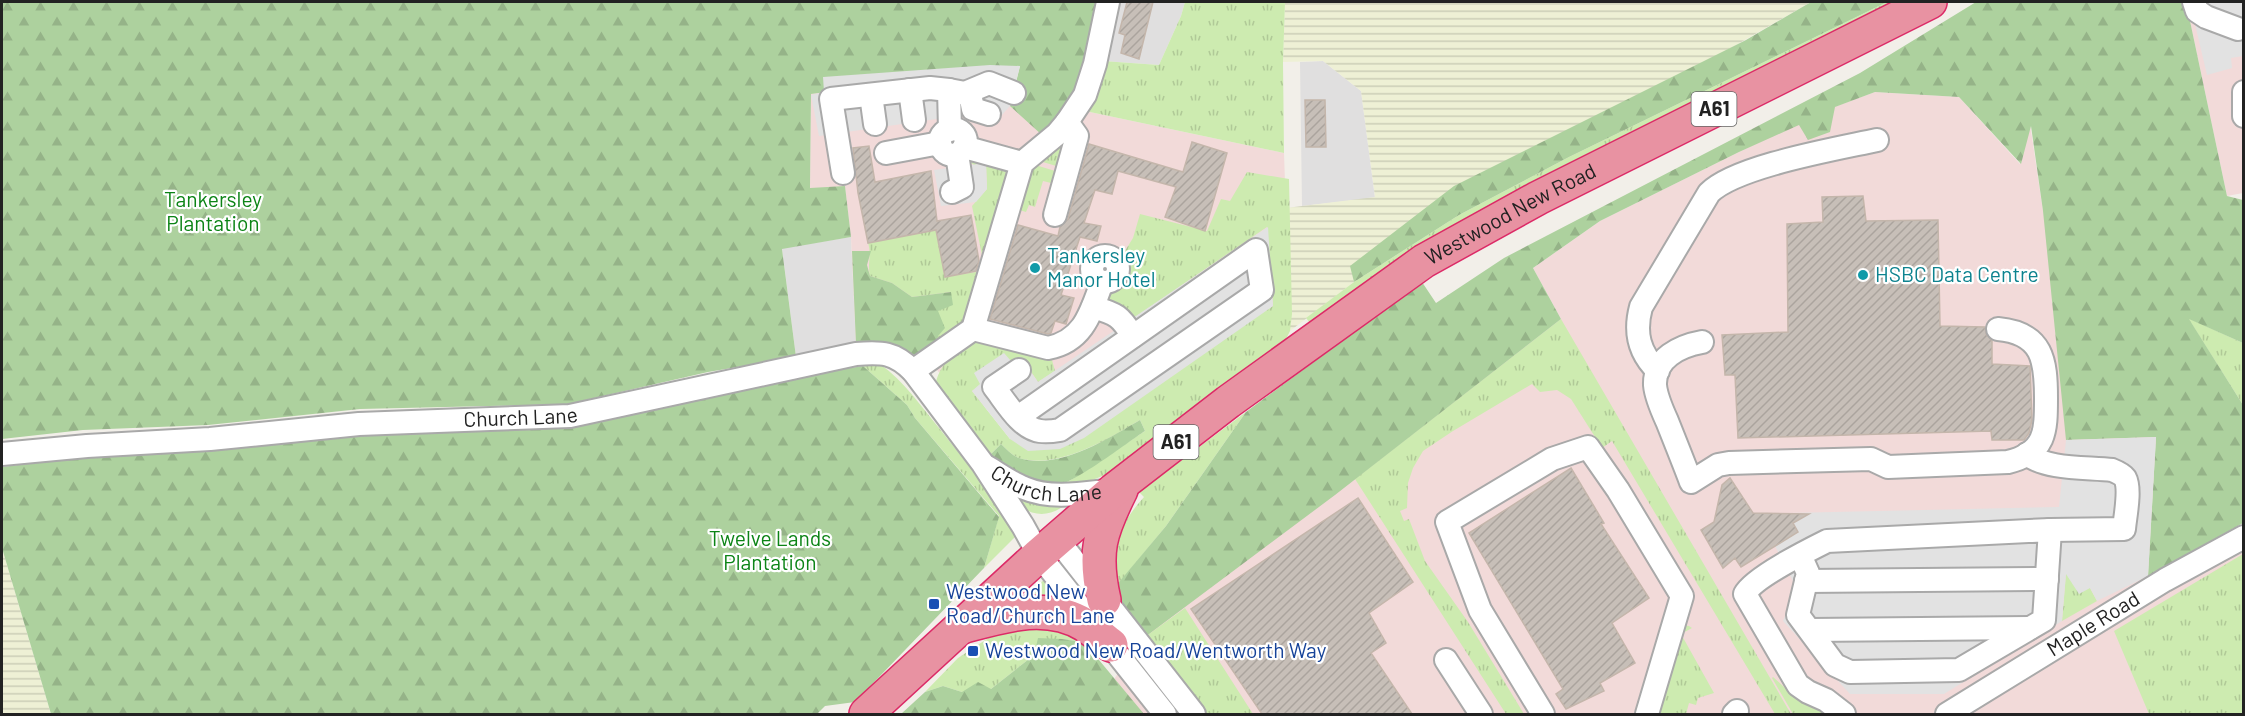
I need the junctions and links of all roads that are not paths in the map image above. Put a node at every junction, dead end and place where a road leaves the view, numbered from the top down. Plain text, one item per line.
1 (1108, 2) edge
2 (1930, 2) edge
3 (2194, 2) edge
4 (2238, 29) dead end
5 (910, 90) junction
6 (957, 92) junction
7 (2244, 92) edge
8 (1014, 93) dead end
9 (871, 94) junction
10 (989, 114) dead end
11 (2244, 116) edge
12 (914, 120) dead end
13 (1067, 122) junction
14 (875, 124) dead end
15 (1876, 140) dead end
16 (953, 144) junction
17 (886, 153) dead end
18 (1022, 163) junction
19 (843, 173) dead end
20 (952, 192) dead end
21 (1055, 215) dead end
22 (1102, 282) dead end
23 (1093, 307) junction
24 (973, 329) junction
25 (1998, 329) dead end
26 (1133, 336) junction
27 (1702, 342) dead end
28 (1048, 348) junction
29 (1019, 370) dead end
30 (913, 371) junction
31 (1658, 371) junction
32 (1067, 383) junction
33 (1018, 417) junction
34 (2, 454) edge
35 (2027, 454) junction
36 (983, 464) junction
37 (1120, 486) junction
38 (2050, 530) junction
39 (2244, 537) edge
40 (1048, 547) junction
41 (1800, 555) junction
42 (2047, 579) junction
43 (1806, 581) junction
44 (1104, 600) junction
45 (960, 627) junction
46 (2031, 628) junction
47 (1810, 630) junction
48 (1112, 645) junction
49 (1446, 660) dead end
50 (1958, 712) edge
51 (866, 714) edge
52 (1165, 714) edge
53 (1194, 714) edge
54 (1481, 714) edge
55 (1543, 714) edge
56 (1647, 714) edge
57 (1844, 714) edge

1 - 13 street
2 - 37 highway, Westwood New Road / A61
3 - 4 street
5 - 6 street
5 - 9 street
5 - 12 street
6 - 8 street
6 - 10 street
6 - 16 street
7 - 11 street
9 - 14 street
9 - 19 street
13 - 18 street
13 - 21 street
15 - 31 street
16 - 17 street
16 - 18 street
16 - 20 street
18 - 24 street
22 - 23 street
23 - 26 street
23 - 28 street
24 - 28 street
24 - 30 street
25 - 35 street
26 - 32 street
26 - 33 street
27 - 31 street
28 - 32 street
29 - 33 street
30 - 34 street, Church Lane
30 - 36 street, Church Lane
31 - 35 street
32 - 33 street
35 - 38 street
36 - 37 street, Church Lane
36 - 40 street, Church Lane
37 - 40 highway, Westwood New Road / A61
37 - 44 highway
38 - 41 street
38 - 42 street
39 - 50 street, Maple Road
40 - 44 street
40 - 45 highway, Westwood New Road / A61
40 - 48 street
41 - 43 street
41 - 57 street
42 - 43 street
42 - 46 street
43 - 47 street
44 - 53 street
45 - 48 highway
45 - 51 highway, Westwood New Road / A61
46 - 47 street
46 - 47 street
48 - 52 street
49 - 54 street
55 - 56 street

